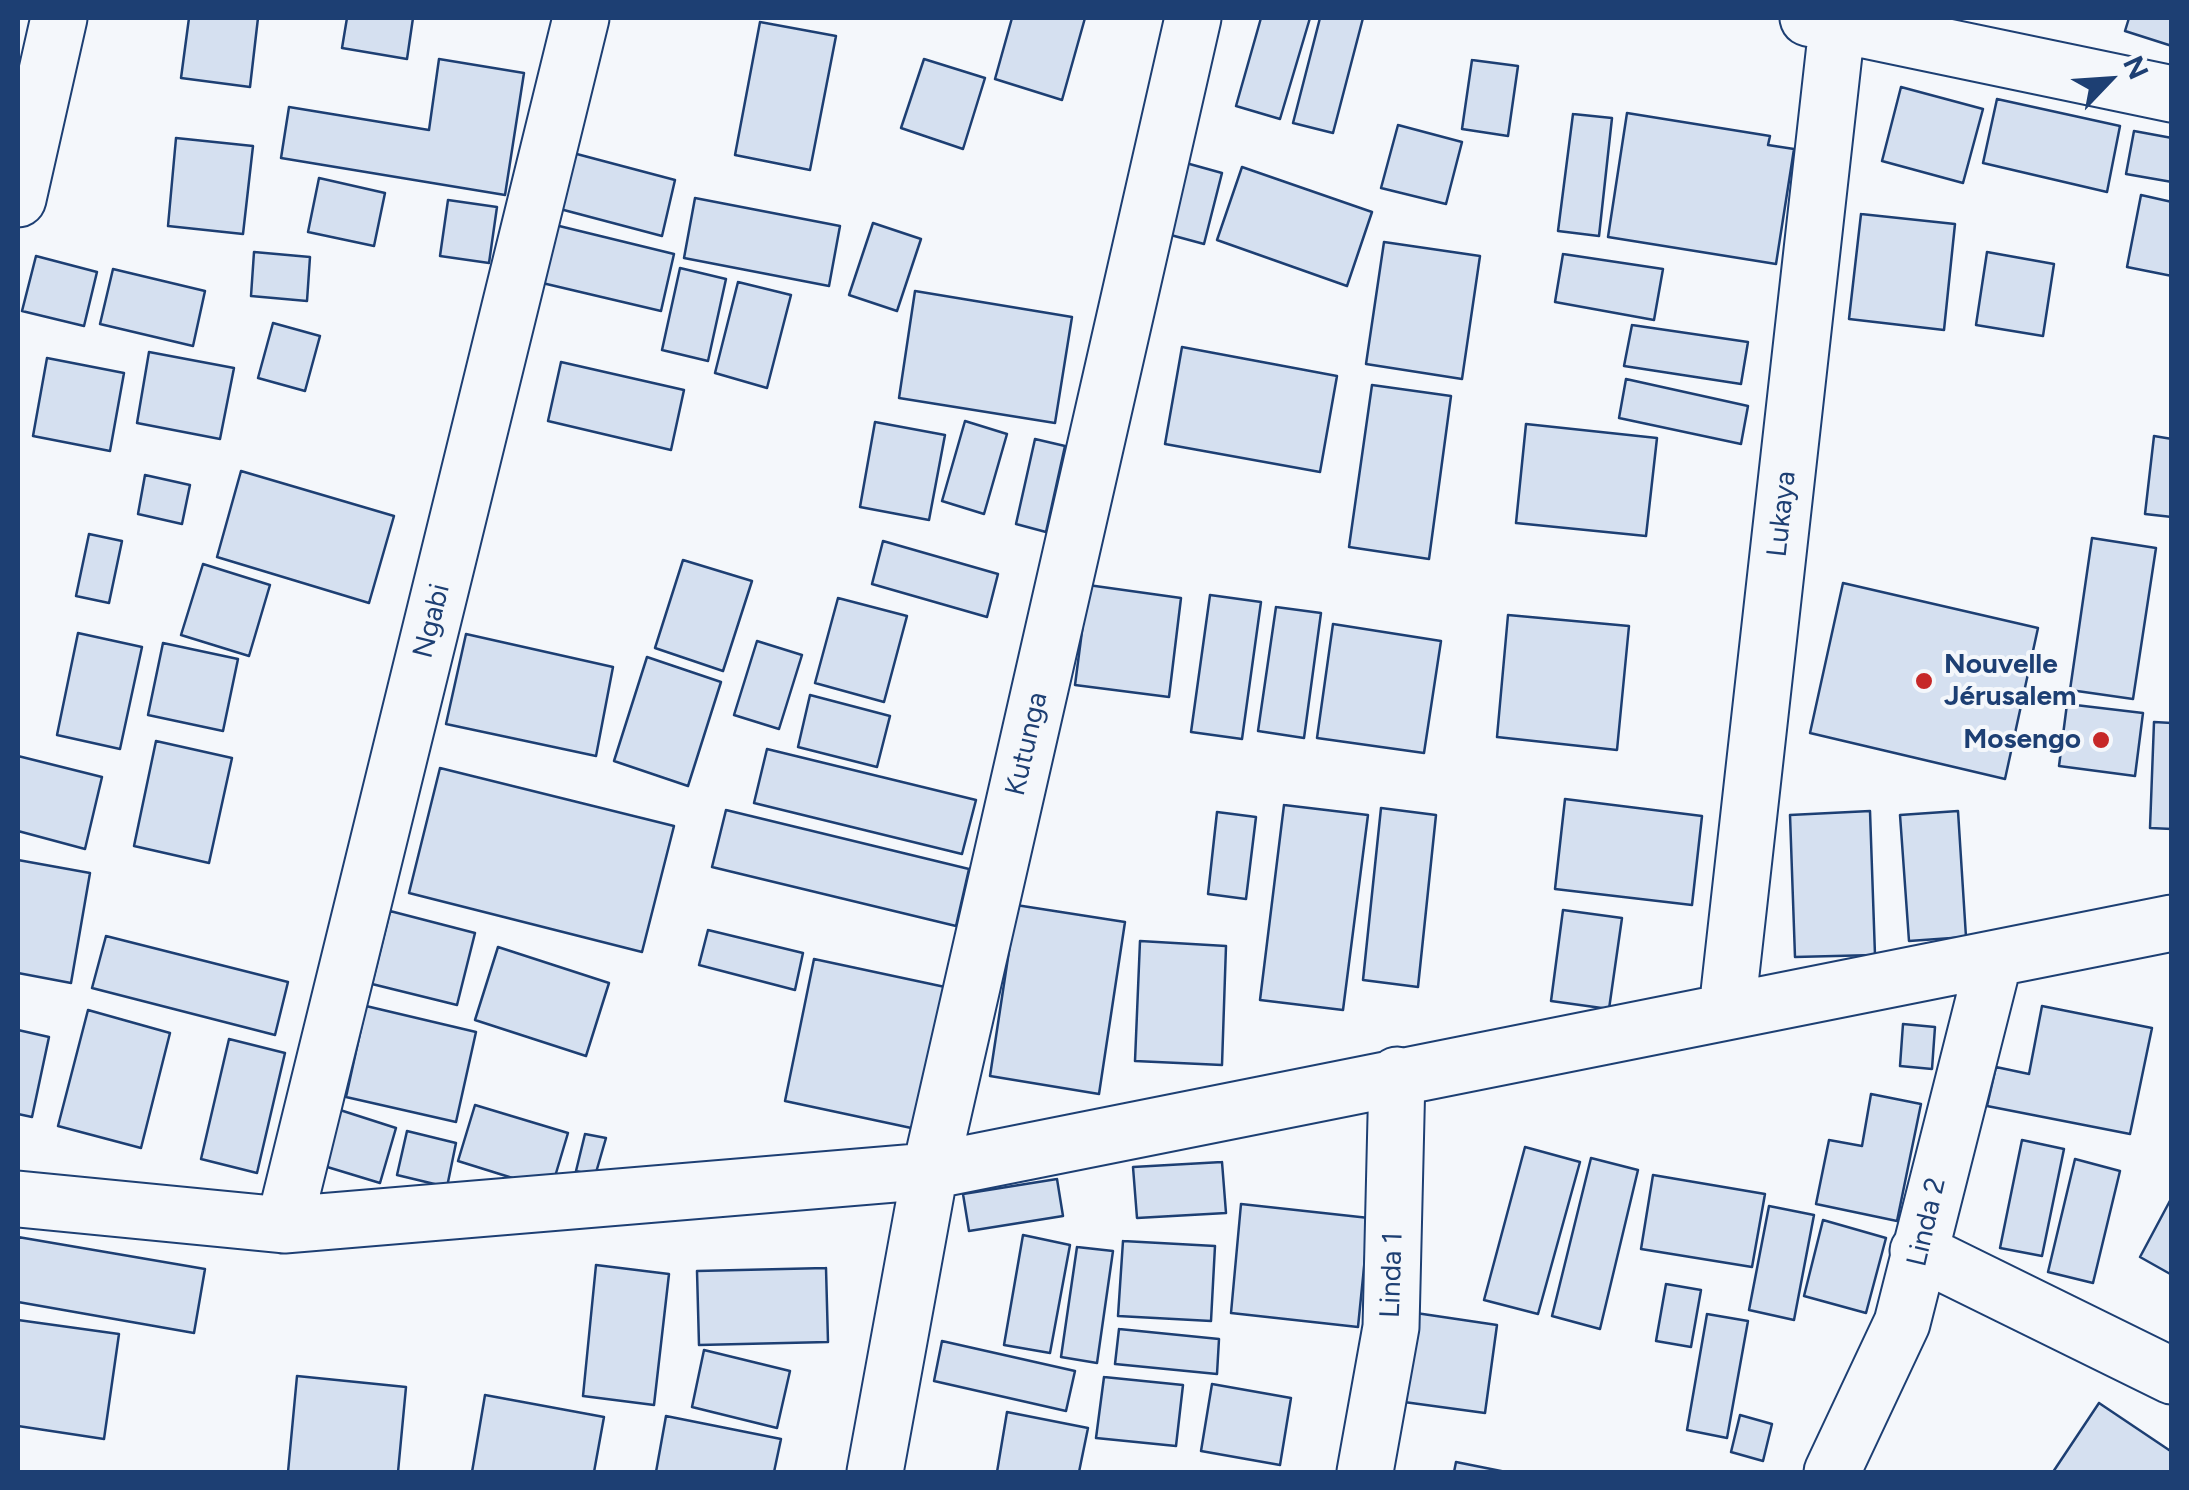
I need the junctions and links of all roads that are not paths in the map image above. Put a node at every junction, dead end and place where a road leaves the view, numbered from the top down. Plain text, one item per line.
1 (59, 18) edge
2 (581, 18) edge
3 (1192, 18) edge
4 (1827, 19) edge
5 (2172, 94) edge
6 (18, 199) edge
7 (2172, 922) edge
8 (1994, 960) junction
9 (1727, 1010) junction
10 (1398, 1075) junction
11 (930, 1170) junction
12 (18, 1199) edge
13 (284, 1225) junction
14 (1918, 1251) junction
15 (2172, 1376) edge
16 (875, 1472) edge
17 (1364, 1472) edge
18 (1832, 1472) edge

1 - 6 street
2 - 13 street, Ngabi
3 - 11 street, Kutunga
4 - 5 street
4 - 9 street, Lukaya
7 - 8 street
8 - 9 street
8 - 14 street, Linda 2
9 - 10 street
10 - 11 street
10 - 17 street, Linda 1
11 - 13 street
11 - 16 street, Kutunga
12 - 13 street
14 - 15 street
14 - 18 street, Linda 2

